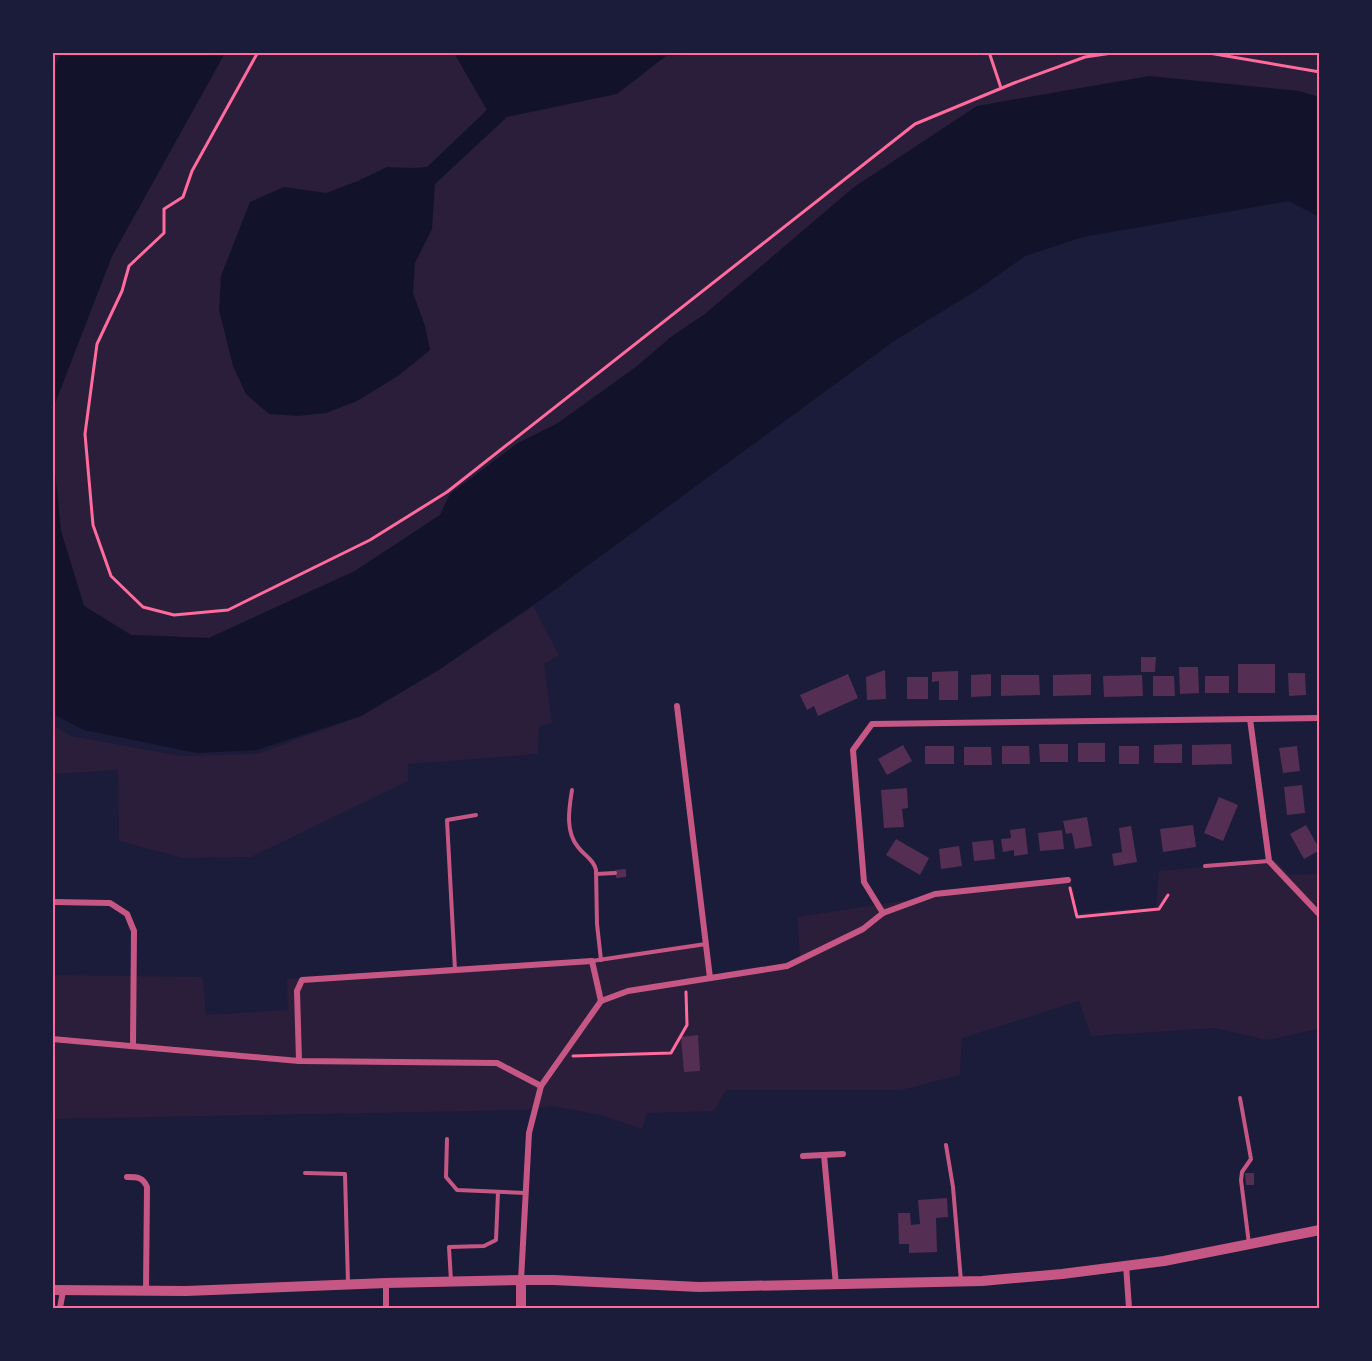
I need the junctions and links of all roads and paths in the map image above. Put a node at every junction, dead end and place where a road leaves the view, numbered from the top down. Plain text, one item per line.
1 (258, 52) edge
2 (989, 52) edge
3 (1119, 52) edge
4 (1203, 52) edge
5 (1320, 72) edge
6 (1002, 88) junction
7 (677, 706) dead end
8 (1320, 718) edge
9 (1250, 719) junction
10 (572, 790) dead end
11 (476, 815) dead end
12 (1269, 861) junction
13 (1205, 866) dead end
14 (615, 873) dead end
15 (596, 874) junction
16 (1068, 880) joint
17 (1168, 895) dead end
18 (54, 902) dead end
19 (883, 913) junction
20 (1320, 915) edge
21 (705, 944) junction
22 (601, 960) junction
23 (592, 961) junction
24 (455, 970) junction
25 (710, 978) junction
26 (685, 982) junction
27 (601, 1001) junction
28 (52, 1039) edge
29 (133, 1045) junction
30 (562, 1057) junction
31 (299, 1061) junction
32 (541, 1086) junction
33 (1240, 1098) dead end
34 (447, 1139) dead end
35 (946, 1145) dead end
36 (843, 1154) dead end
37 (824, 1155) junction
38 (803, 1156) dead end
39 (306, 1173) dead end
40 (127, 1177) dead end
41 (498, 1192) junction
42 (526, 1193) junction
43 (1320, 1230) edge
44 (1249, 1245) junction
45 (1126, 1265) junction
46 (521, 1280) junction
47 (451, 1282) junction
48 (961, 1282) junction
49 (386, 1283) junction
50 (348, 1284) junction
51 (836, 1285) junction
52 (58, 1291) edge
53 (146, 1292) junction
54 (60, 1308) edge
55 (386, 1308) edge
56 (521, 1308) edge
57 (1129, 1308) edge

1 - 6 path
2 - 6 path
3 - 6 path
4 - 5 path
7 - 21 street
8 - 9 street
9 - 12 street
9 - 19 street
10 - 15 lane
11 - 24 lane
12 - 13 lane
12 - 20 street
14 - 15 lane
15 - 22 lane
16 - 17 path
16 - 19 street
18 - 29 street
19 - 25 street
21 - 22 lane
21 - 25 street
22 - 23 lane
23 - 24 street
23 - 27 street
24 - 31 street
25 - 26 street
26 - 27 street
26 - 30 path
27 - 30 street
28 - 29 street
29 - 31 street
30 - 32 street
31 - 32 street
32 - 42 street
33 - 44 lane
34 - 41 lane
35 - 48 lane
36 - 37 street
37 - 38 street
37 - 51 street
39 - 50 lane
40 - 53 street
41 - 42 lane
41 - 47 lane
42 - 46 street
43 - 44 street
44 - 45 street
45 - 48 street
45 - 57 street
46 - 47 street
46 - 51 street
46 - 56 street
47 - 49 street
48 - 51 street
49 - 50 street
49 - 55 street
50 - 53 street
52 - 53 street
52 - 54 street

